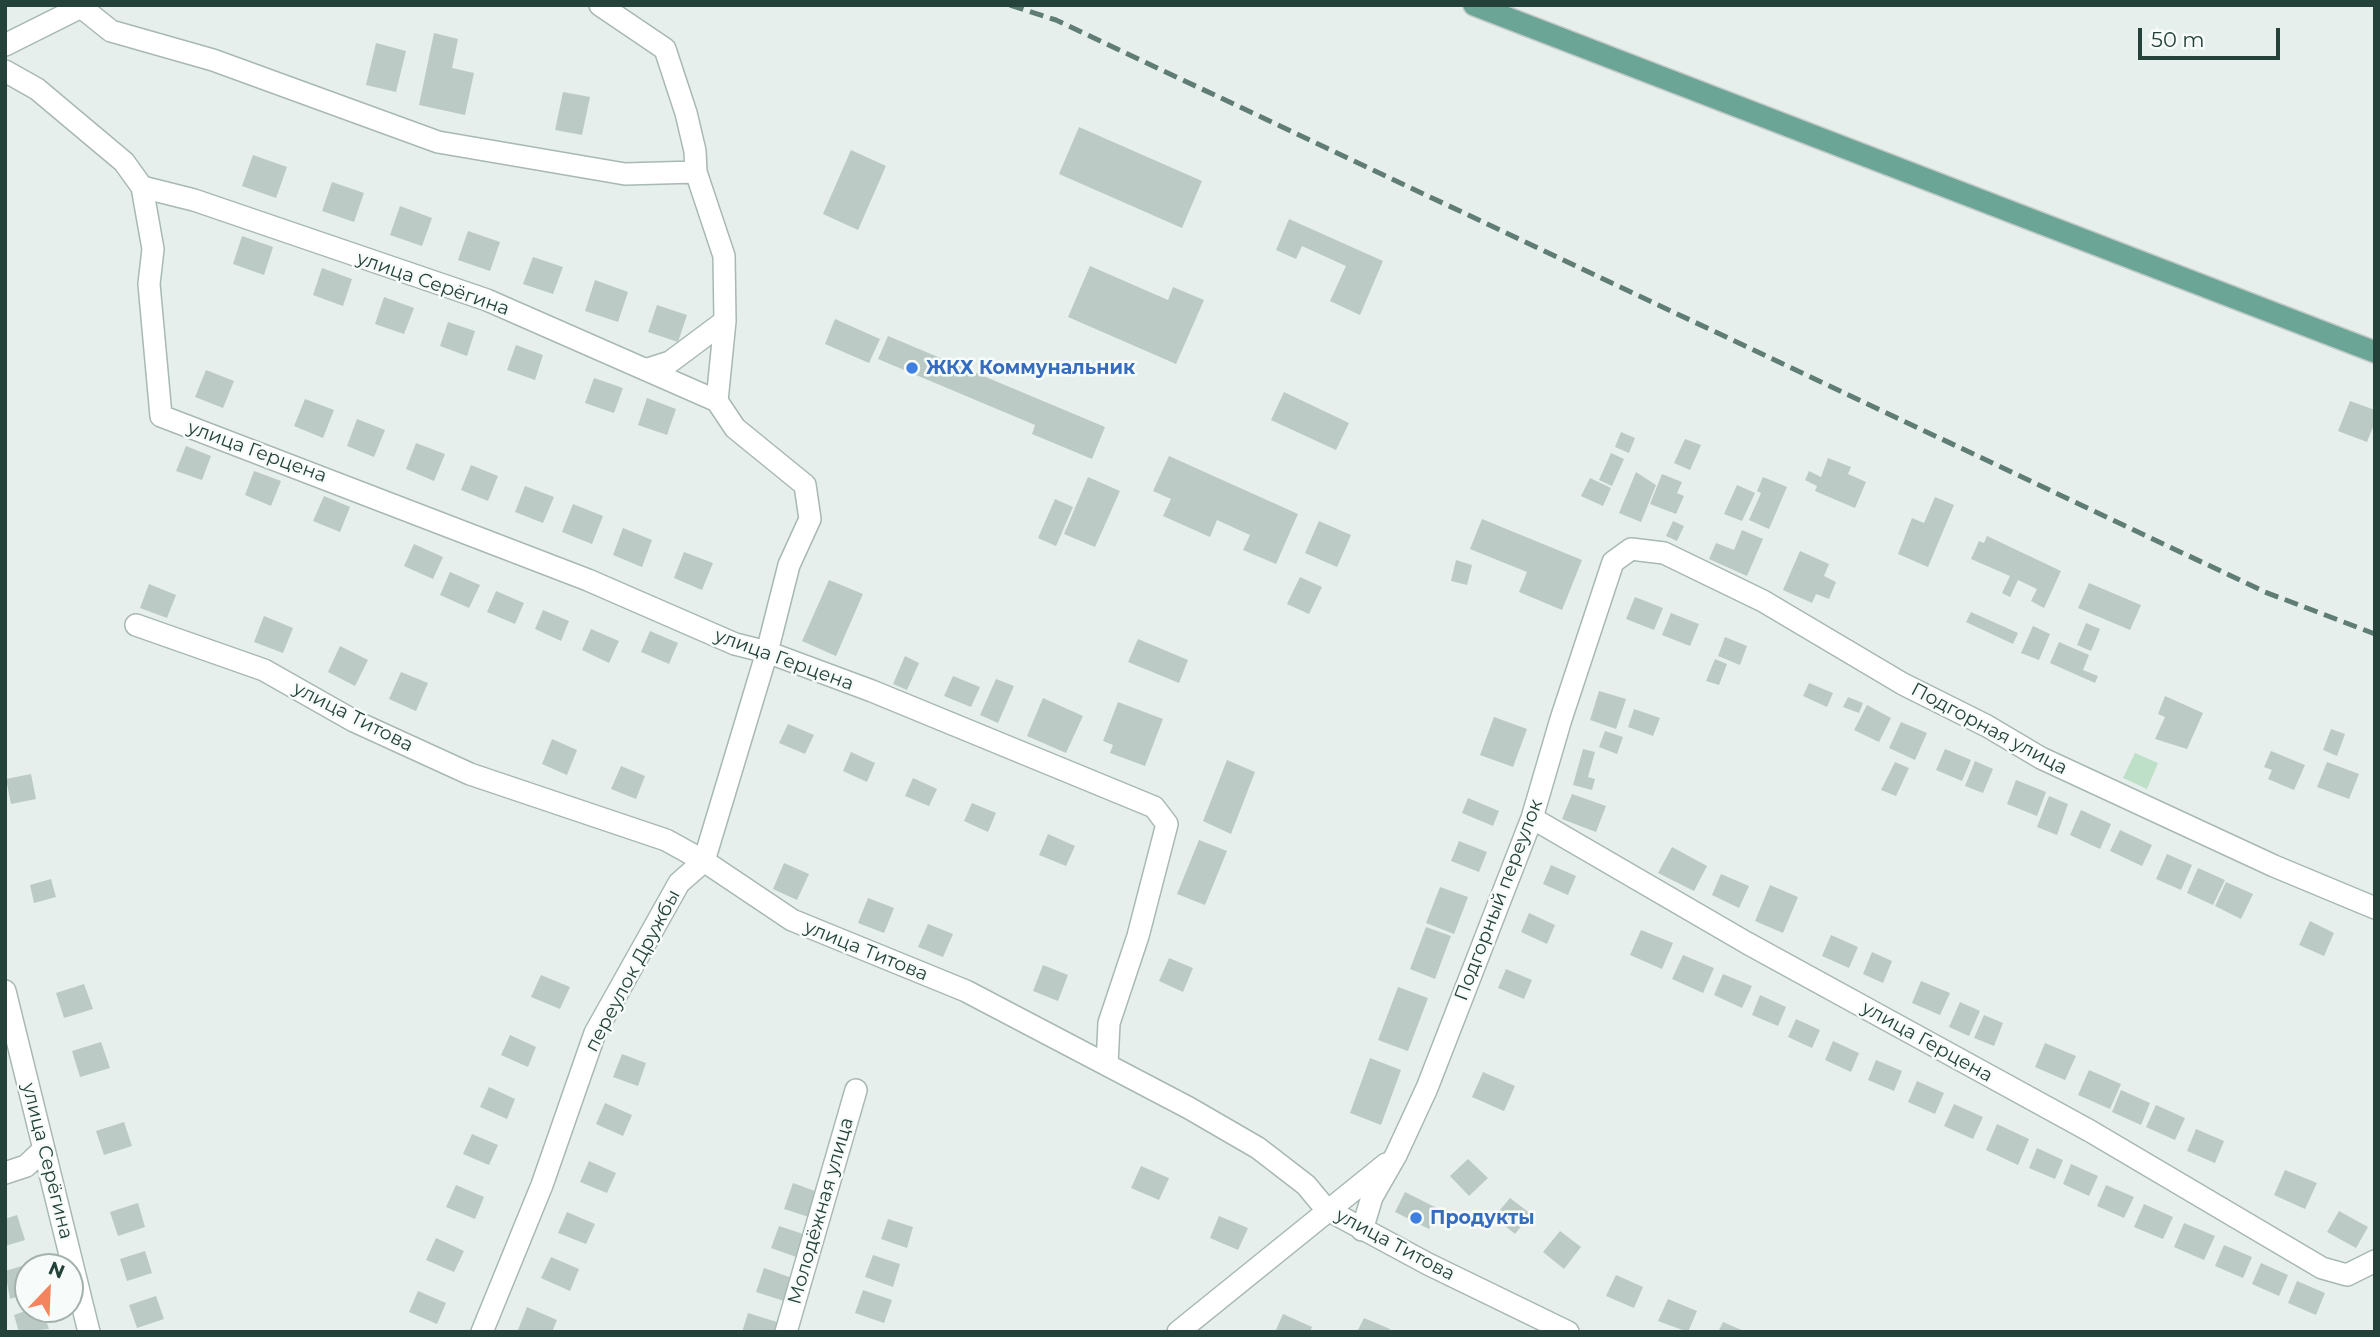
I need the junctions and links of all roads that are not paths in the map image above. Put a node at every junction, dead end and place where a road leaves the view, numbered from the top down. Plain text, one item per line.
1 (600, 5) edge
2 (1474, 5) edge
3 (83, 6) edge
4 (5, 45) edge
5 (5, 71) edge
6 (696, 172) junction
7 (142, 187) junction
8 (725, 321) junction
9 (2375, 352) edge
10 (648, 369) junction
11 (716, 401) junction
12 (1613, 562) joint
13 (136, 625) dead end
14 (767, 652) junction
15 (1532, 818) junction
16 (704, 861) junction
17 (2375, 908) edge
18 (5, 991) edge
19 (1107, 1065) junction
20 (856, 1090) dead end
21 (44, 1149) junction
22 (1396, 1155) junction
23 (5, 1173) edge
24 (1326, 1209) junction
25 (1362, 1230) junction
26 (2375, 1262) edge
27 (89, 1332) edge
28 (482, 1332) edge
29 (786, 1332) edge
30 (1178, 1332) edge
31 (1568, 1332) edge

1 - 6 street
2 - 9 main road
3 - 4 street
3 - 6 street
5 - 7 street
6 - 8 street
7 - 10 street, улица Серёгина
7 - 14 street, улица Герцена
8 - 10 street
8 - 11 street
10 - 11 street, улица Серёгина
11 - 14 street
12 - 15 street, Подгорный переулок
12 - 17 street, Подгорная улица
13 - 16 street, улица Титова
14 - 16 street
14 - 19 street, улица Герцена
15 - 22 street, Подгорный переулок
15 - 26 street, улица Герцена
16 - 19 street, улица Титова
16 - 28 street, переулок Дружбы
18 - 21 street, улица Серёгина
19 - 24 street, улица Титова
20 - 29 street, Молодёжная улица
21 - 23 street
21 - 27 street, улица Серёгина
22 - 24 street
22 - 25 street, Подгорный переулок
24 - 25 street, улица Титова
24 - 30 street
25 - 31 street, улица Титова

